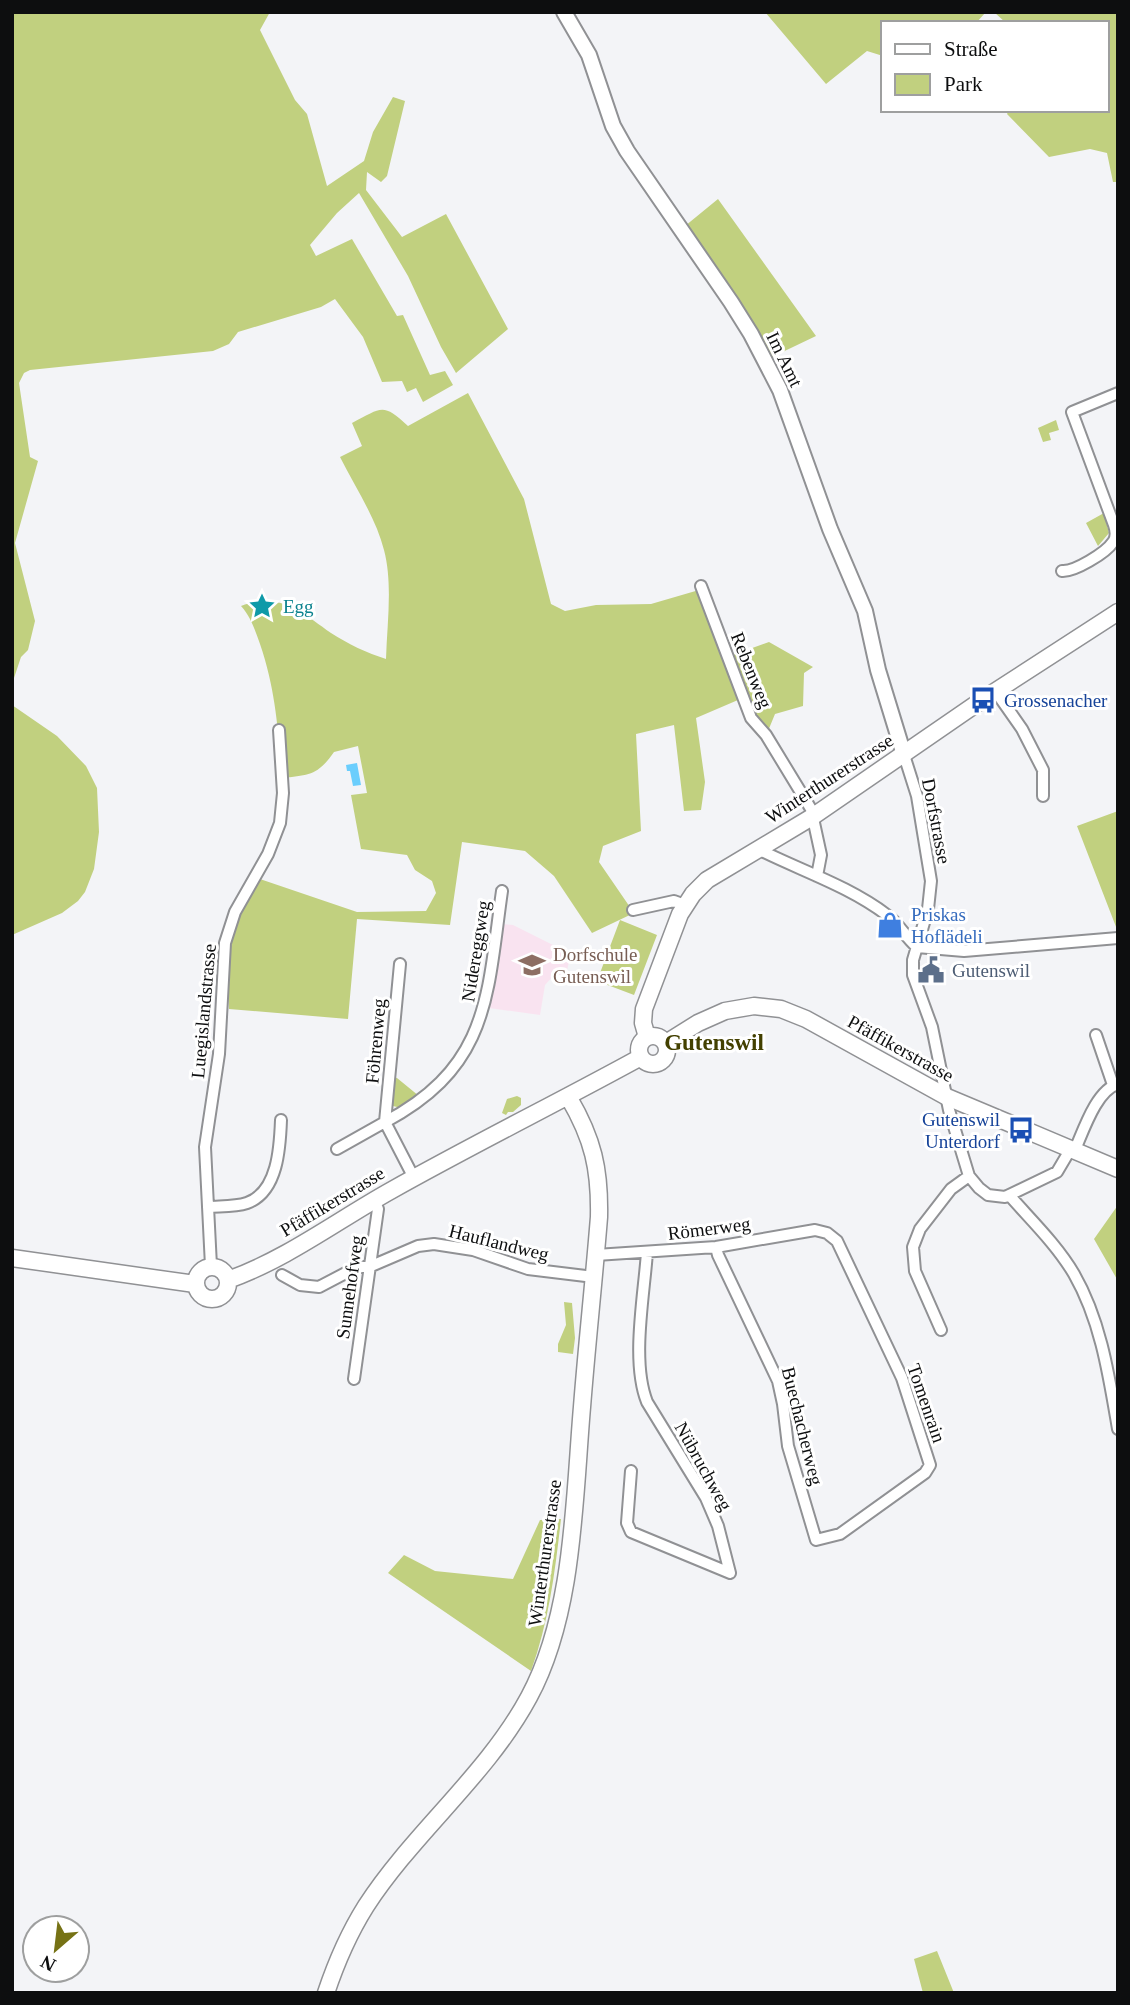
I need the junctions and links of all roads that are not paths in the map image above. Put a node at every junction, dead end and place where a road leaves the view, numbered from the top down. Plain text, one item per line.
1 (564, 12) edge
2 (1118, 393) edge
3 (1062, 570) dead end
4 (701, 586) dead end
5 (1118, 612) edge
6 (996, 692) junction
7 (279, 730) dead end
8 (904, 755) junction
9 (1043, 796) dead end
10 (813, 820) junction
11 (765, 852) junction
12 (817, 876) junction
13 (502, 891) dead end
14 (685, 905) junction
15 (633, 911) dead end
16 (1118, 938) edge
17 (917, 947) junction
18 (400, 964) dead end
19 (1096, 1035) dead end
20 (647, 1037) junction
21 (666, 1043) junction
22 (641, 1057) junction
23 (1115, 1084) edge
24 (947, 1097) junction
25 (569, 1098) junction
26 (281, 1120) dead end
27 (385, 1122) junction
28 (337, 1149) dead end
29 (1072, 1151) junction
30 (1118, 1170) edge
31 (970, 1176) junction
32 (414, 1178) junction
33 (1009, 1195) junction
34 (374, 1200) junction
35 (208, 1207) junction
36 (825, 1232) joint
37 (716, 1247) junction
38 (647, 1252) junction
39 (596, 1255) junction
40 (12, 1258) edge
41 (211, 1266) junction
42 (369, 1267) junction
43 (282, 1275) dead end
44 (594, 1277) junction
45 (228, 1280) junction
46 (195, 1283) junction
47 (941, 1330) dead end
48 (354, 1380) dead end
49 (1118, 1429) edge
50 (631, 1471) dead end
51 (816, 1540) joint
52 (326, 1993) edge

1 - 8 street, Im Amt
2 - 3 street
4 - 10 street, Rebenweg
5 - 6 main road, Winterthurerstrasse
6 - 8 main road, Winterthurerstrasse
6 - 9 street
7 - 35 street, Luegislandstrasse
8 - 10 main road, Winterthurerstrasse
8 - 17 street, Dorfstrasse
10 - 11 main road, Winterthurerstrasse
10 - 12 street, Rebenweg
11 - 12 street
11 - 14 main road, Winterthurerstrasse
12 - 17 street
13 - 27 street, Nidereggweg
14 - 15 street
14 - 20 main road, Winterthurerstrasse
16 - 17 street
17 - 24 street, Dorfstrasse
18 - 27 street, Föhrenweg
19 - 23 street
20 - 21 main road
20 - 22 main road
21 - 22 main road
21 - 24 main road, Pfäffikerstrasse
22 - 25 main road, Pfäffikerstrasse
23 - 29 street
24 - 29 main road, Pfäffikerstrasse
24 - 31 street, Dorfstrasse
25 - 32 main road, Pfäffikerstrasse
25 - 39 main road, Winterthurerstrasse
26 - 35 street
27 - 28 street, Nidereggweg
27 - 32 street
29 - 30 main road, Pfäffikerstrasse
29 - 33 street
31 - 33 street
31 - 47 street
32 - 34 main road, Pfäffikerstrasse
33 - 49 street
34 - 42 street, Sunnehofweg
34 - 45 main road, Pfäffikerstrasse
35 - 41 street, Luegislandstrasse
36 - 37 street, Römerweg
36 - 51 street, Tomenrain
37 - 38 street, Römerweg
37 - 51 street, Buechacherweg
38 - 39 street, Römerweg
38 - 50 street, Nübruchweg
39 - 44 main road, Winterthurerstrasse
40 - 46 main road, Pfäffikerstrasse
41 - 45 main road
41 - 46 main road
42 - 43 street, Hauflandweg
42 - 44 street, Hauflandweg
42 - 48 street, Sunnehofweg
44 - 52 main road, Winterthurerstrasse
45 - 46 main road, Pfäffikerstrasse

